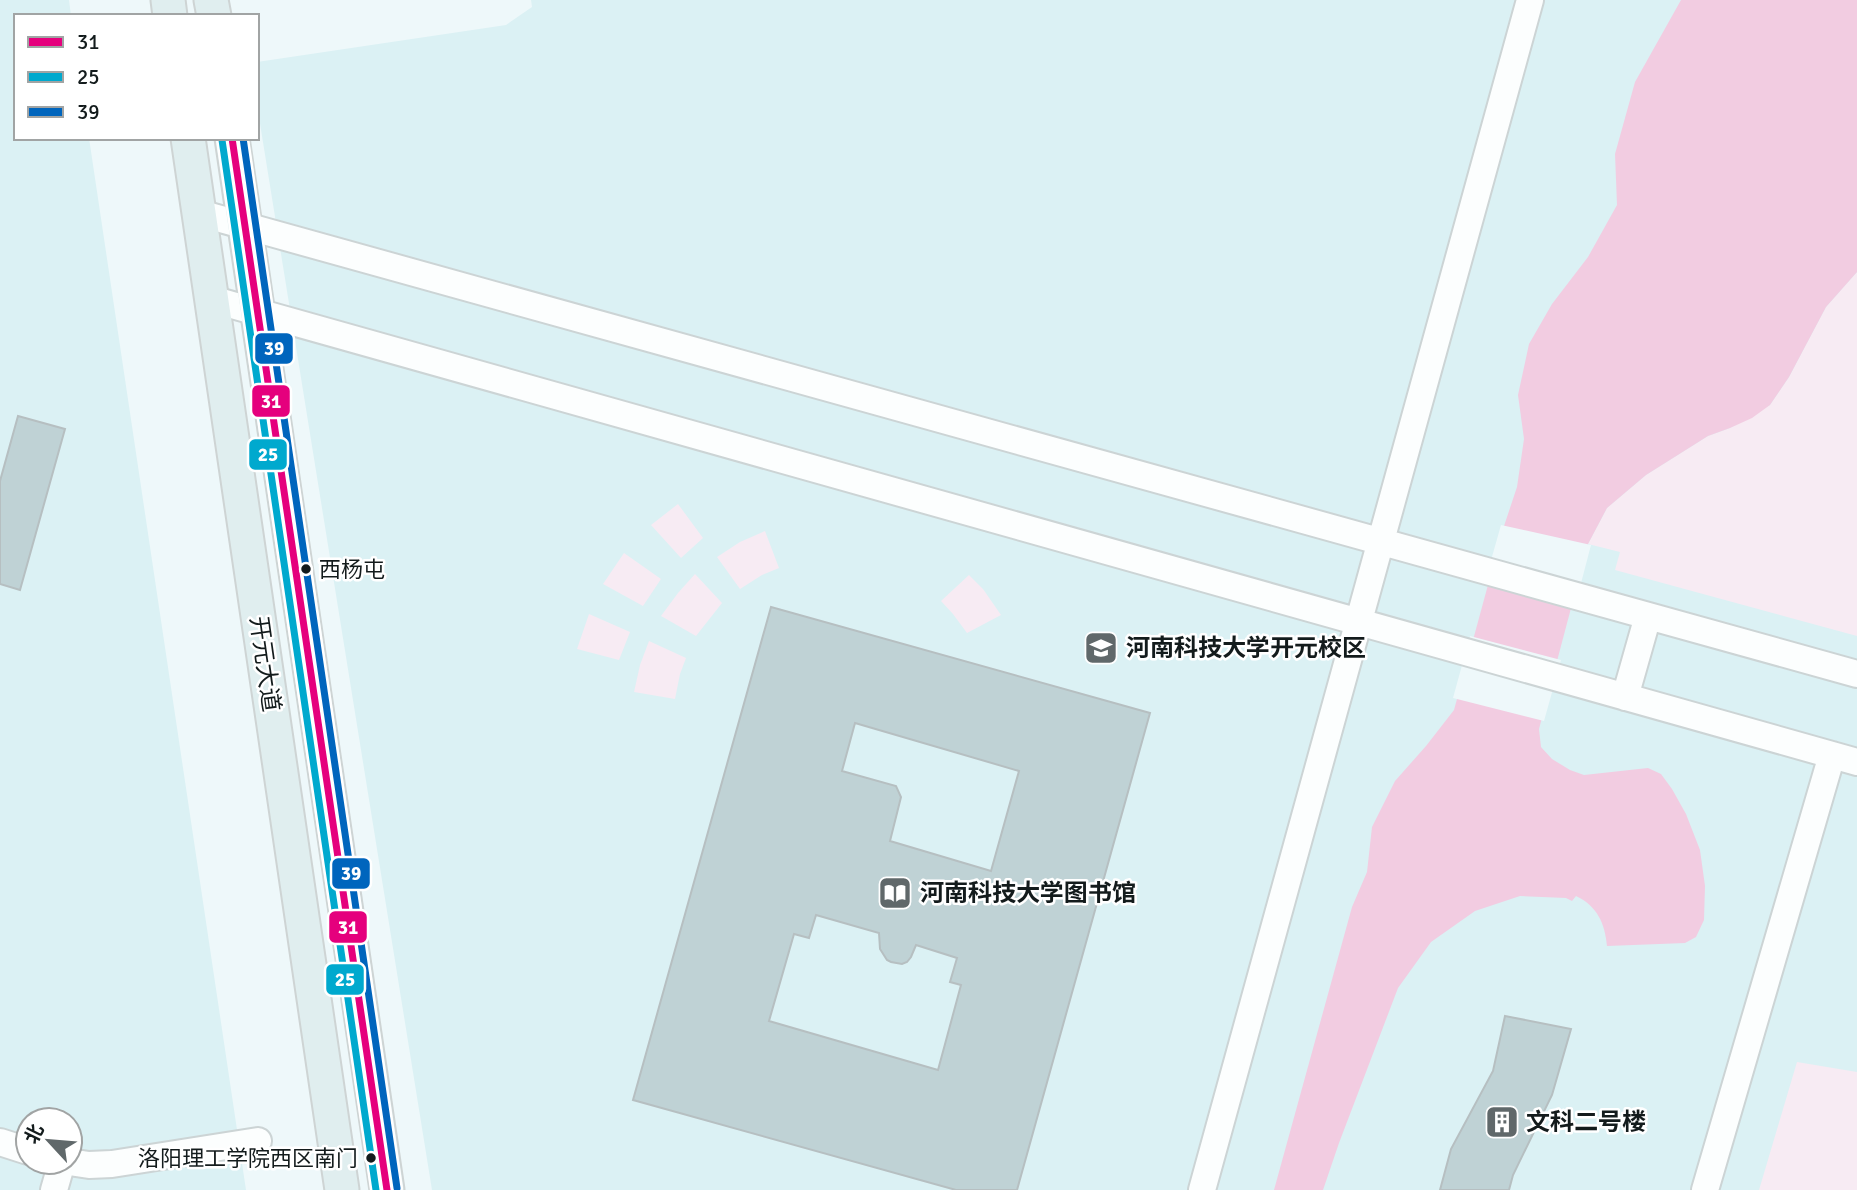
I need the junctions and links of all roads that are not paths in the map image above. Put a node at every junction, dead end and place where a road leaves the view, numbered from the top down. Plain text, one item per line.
1 (1530, 0) edge
2 (188, 140) edge
3 (232, 140) edge
4 (199, 213) junction
5 (245, 226) junction
6 (211, 299) junction
7 (257, 312) junction
8 (1381, 542) junction
9 (1648, 616) junction
10 (1359, 622) junction
11 (1857, 674) edge
12 (1625, 697) junction
13 (1845, 759) edge
14 (258, 1141) dead end
15 (84, 1164) edge
16 (342, 1190) edge
17 (387, 1190) edge
18 (1202, 1190) edge
19 (1705, 1190) edge

1 - 8 lane
2 - 4 main road, 开元大道
3 - 5 main road, 开元大道
4 - 5 lane
4 - 6 main road, 开元大道
5 - 7 main road, 开元大道
5 - 8 lane
6 - 7 lane
6 - 16 main road, 开元大道
7 - 10 lane
7 - 17 main road, 开元大道
8 - 9 lane
8 - 10 lane
9 - 11 lane
9 - 12 lane
10 - 12 lane
10 - 18 lane
12 - 13 lane
13 - 19 lane
14 - 15 lane

